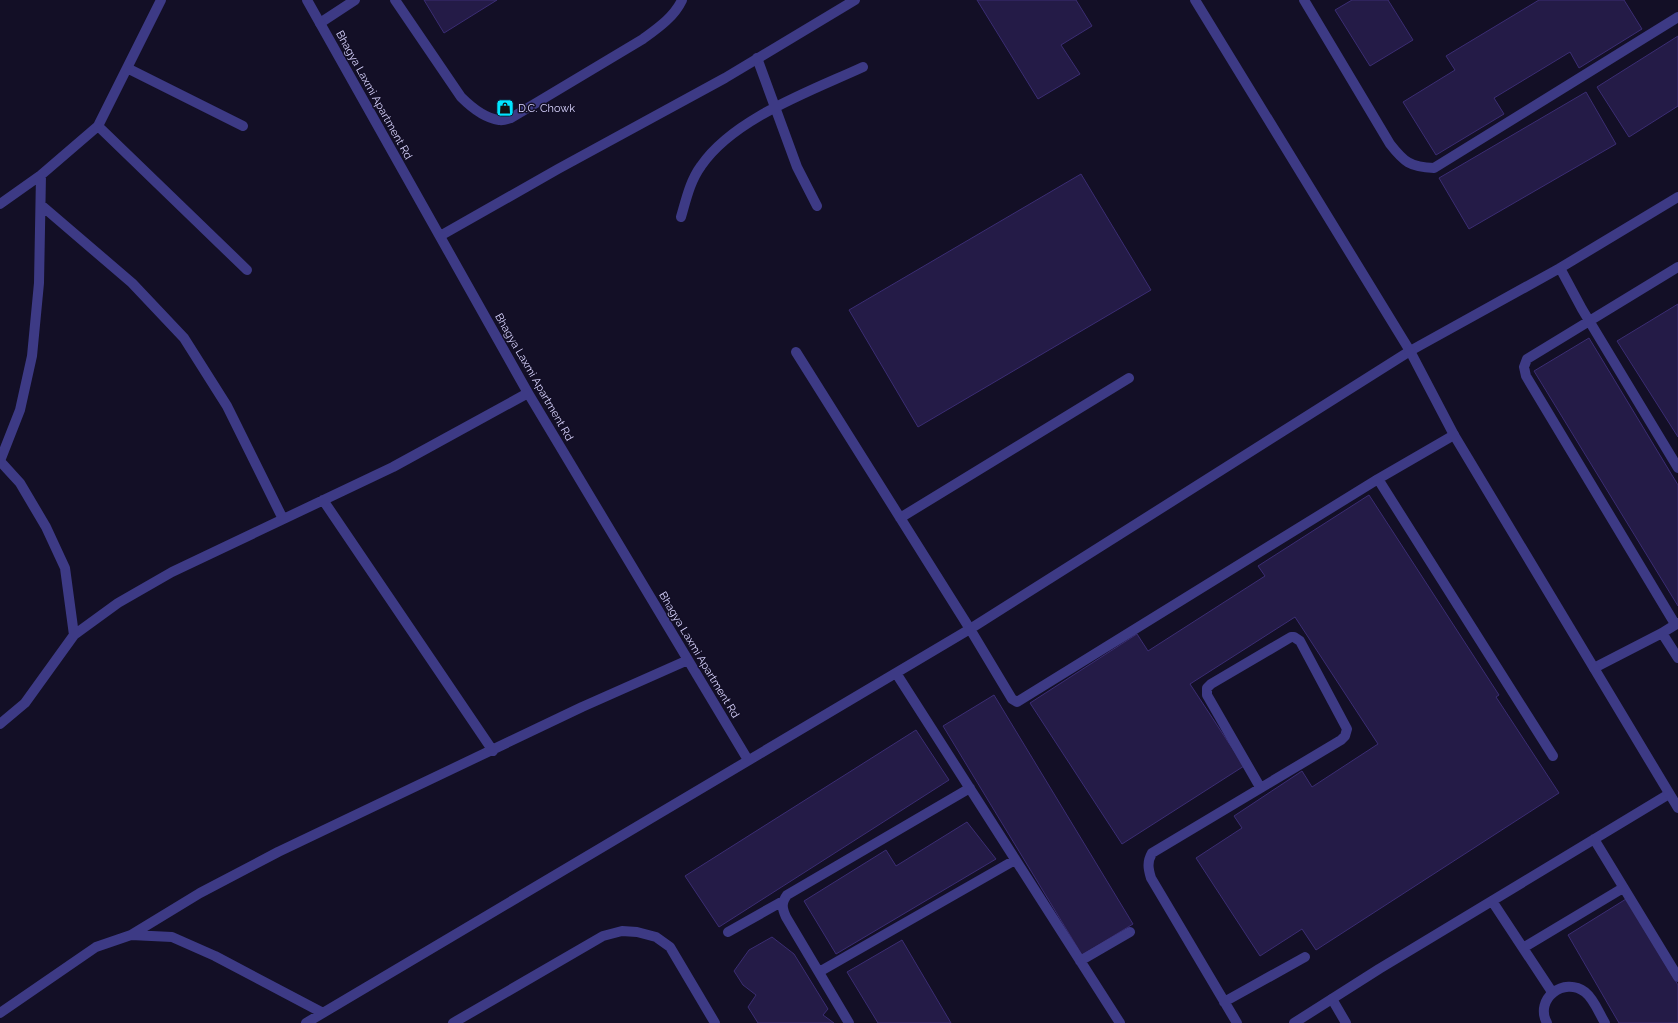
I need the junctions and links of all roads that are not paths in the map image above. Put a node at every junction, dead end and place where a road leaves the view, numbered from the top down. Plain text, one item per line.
1 (161, 0) edge
2 (307, 0) edge
3 (356, 0) edge
4 (395, 0) edge
5 (682, 0) edge
6 (855, 0) edge
7 (1195, 0) edge
8 (1304, 0) edge
9 (1678, 17) edge
10 (320, 23) junction
11 (757, 58) junction
12 (863, 67) dead end
13 (127, 68) junction
14 (776, 107) junction
15 (98, 126) junction
16 (243, 126) dead end
17 (41, 175) junction
18 (1678, 197) edge
19 (0, 204) edge
20 (41, 204) junction
21 (817, 206) dead end
22 (681, 217) dead end
23 (440, 236) junction
24 (1678, 267) edge
25 (1560, 268) junction
26 (247, 270) dead end
27 (1589, 321) junction
28 (1410, 351) junction
29 (796, 352) dead end
30 (1129, 378) dead end
31 (528, 393) junction
32 (1454, 435) junction
33 (0, 461) edge
34 (1678, 467) edge
35 (1378, 479) junction
36 (323, 500) junction
37 (900, 518) junction
38 (283, 519) junction
39 (1677, 623) edge
40 (970, 629) junction
41 (1662, 633) junction
42 (74, 634) junction
43 (1678, 658) edge
44 (688, 660) junction
45 (1594, 668) junction
46 (896, 673) junction
47 (0, 724) edge
48 (493, 750) junction
49 (1553, 756) dead end
50 (748, 760) junction
51 (1260, 787) junction
52 (970, 788) junction
53 (1669, 794) junction
54 (1678, 808) edge
55 (1594, 839) junction
56 (1015, 860) junction
57 (1623, 888) junction
58 (783, 901) junction
59 (1492, 901) junction
60 (728, 932) dead end
61 (1130, 932) dead end
62 (131, 935) junction
63 (1523, 948) junction
64 (1305, 957) dead end
65 (1080, 960) junction
66 (819, 972) junction
67 (1678, 977) edge
68 (1552, 992) junction
69 (1332, 999) junction
70 (1224, 1002) junction
71 (0, 1013) edge
72 (323, 1013) junction
73 (306, 1023) edge
74 (453, 1023) edge
75 (715, 1023) edge
76 (849, 1023) edge
77 (1120, 1023) edge
78 (1237, 1023) edge
79 (1294, 1023) edge
80 (1346, 1023) edge
81 (1547, 1023) edge
82 (1605, 1023) edge

1 - 13 street
2 - 10 street, Bhagya Laxmi Apartment Rd
3 - 10 street
4 - 5 street
6 - 11 street
7 - 28 street
8 - 9 street
10 - 23 street, Bhagya Laxmi Apartment Rd
11 - 14 street
11 - 23 street
12 - 14 street
13 - 15 street
13 - 16 street
14 - 21 street
14 - 22 street
15 - 17 street
15 - 26 street
17 - 19 street
17 - 20 street
18 - 25 street
20 - 33 street
20 - 38 street
23 - 31 street, Bhagya Laxmi Apartment Rd
24 - 27 street
25 - 27 street
25 - 28 street
27 - 34 street
27 - 39 street
28 - 32 street
28 - 40 street
29 - 37 street
30 - 37 street
31 - 36 street
31 - 44 street, Bhagya Laxmi Apartment Rd
32 - 35 street
32 - 45 street
33 - 42 street
35 - 40 street
35 - 49 street
36 - 38 street
36 - 48 street
37 - 40 street
38 - 42 street
39 - 41 street
40 - 46 street
41 - 43 street
41 - 45 street
42 - 47 street
44 - 48 street
44 - 50 street, Bhagya Laxmi Apartment Rd
45 - 53 street
46 - 50 street
46 - 52 street
48 - 62 street
50 - 72 street
51 - 51 street
51 - 70 street
52 - 56 street
52 - 58 street
53 - 54 street
53 - 55 street
55 - 57 street
55 - 59 street
56 - 65 street
56 - 66 street
57 - 63 street
57 - 67 street
58 - 60 street
58 - 66 street
59 - 63 street
59 - 69 street
61 - 65 street
62 - 71 street
62 - 72 street
63 - 68 street
64 - 70 street
65 - 77 street
66 - 76 street
68 - 81 street
68 - 82 street
69 - 79 street
69 - 80 street
70 - 78 street
72 - 73 street
74 - 75 street

